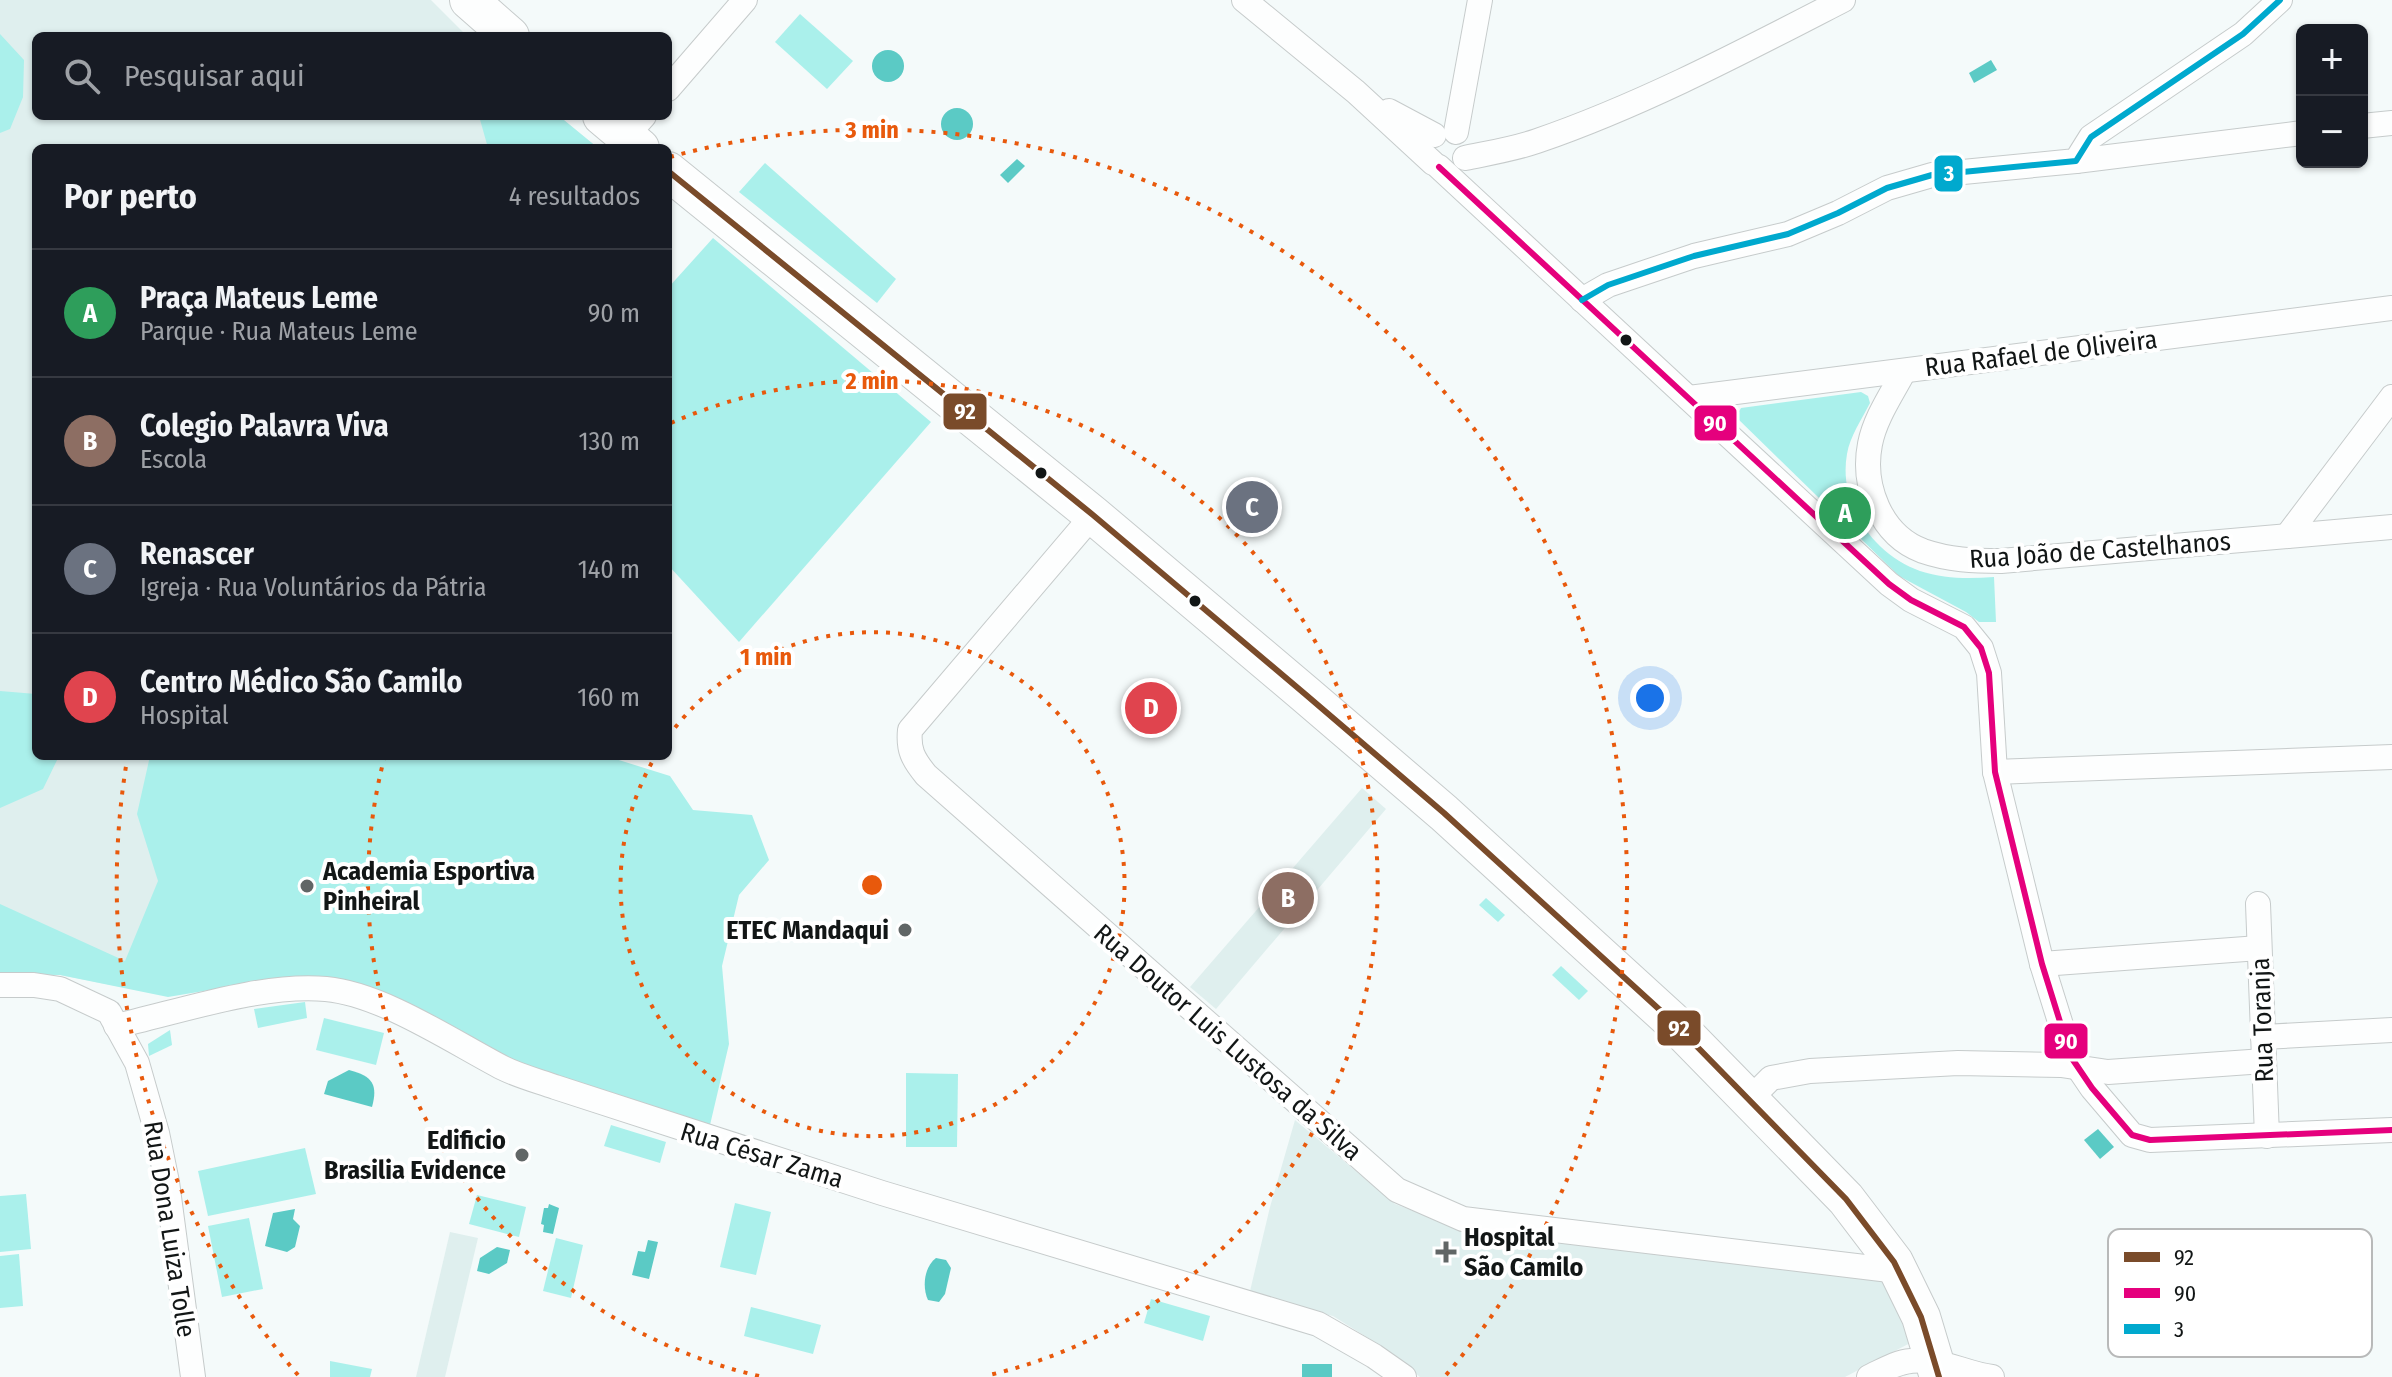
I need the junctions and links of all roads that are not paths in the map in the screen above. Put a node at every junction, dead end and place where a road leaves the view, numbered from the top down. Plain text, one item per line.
1 (469, 0) edge
2 (745, 0) edge
3 (1244, 0) edge
4 (1480, 0) edge
5 (1843, 0) edge
6 (2280, 0) edge
7 (505, 32) edge
8 (672, 84) edge
9 (2392, 123) edge
10 (2368, 125) edge
11 (2296, 134) edge
12 (1450, 151) junction
13 (2076, 161) junction
14 (672, 174) edge
15 (1582, 300) junction
16 (2392, 308) edge
17 (1904, 371) junction
18 (2392, 397) edge
19 (1689, 398) junction
20 (1093, 515) junction
21 (2392, 527) edge
22 (2287, 536) junction
23 (2392, 757) edge
24 (1995, 772) junction
25 (2258, 904) dead end
26 (2259, 948) junction
27 (2042, 964) junction
28 (0, 985) edge
29 (116, 1026) junction
30 (2392, 1030) edge
31 (2264, 1049) junction
32 (2078, 1069) junction
33 (1749, 1100) junction
34 (2392, 1130) edge
35 (2267, 1136) junction
36 (1898, 1271) junction
37 (1938, 1370) edge
38 (193, 1377) edge
39 (1404, 1377) edge
40 (1869, 1377) edge
41 (1992, 1377) edge

1 - 7 main road
2 - 8 street
3 - 12 street
4 - 12 street
5 - 12 street
6 - 13 street
9 - 10 street
11 - 13 street
12 - 15 street
13 - 15 street
14 - 20 main road
15 - 19 street
16 - 17 street, Rua Rafael de Oliveira
17 - 19 street, Rua Rafael de Oliveira
17 - 22 street, Rua João de Castelhanos
18 - 22 street
19 - 24 street
20 - 33 main road
20 - 36 street, Rua Doutor Luis Lustosa da Silva
21 - 22 street, Rua João de Castelhanos
23 - 24 street
24 - 27 street
25 - 26 street, Rua Toranja
26 - 27 street
26 - 31 street, Rua Toranja
27 - 32 street
28 - 29 street, Rua Dona Luiza Tolle
29 - 38 street, Rua Dona Luiza Tolle
29 - 39 street, Rua César Zama
30 - 31 street
31 - 32 street
31 - 35 street, Rua Toranja
32 - 33 street
32 - 35 street
33 - 36 main road
34 - 35 street
36 - 37 main road
37 - 40 street
37 - 41 street

